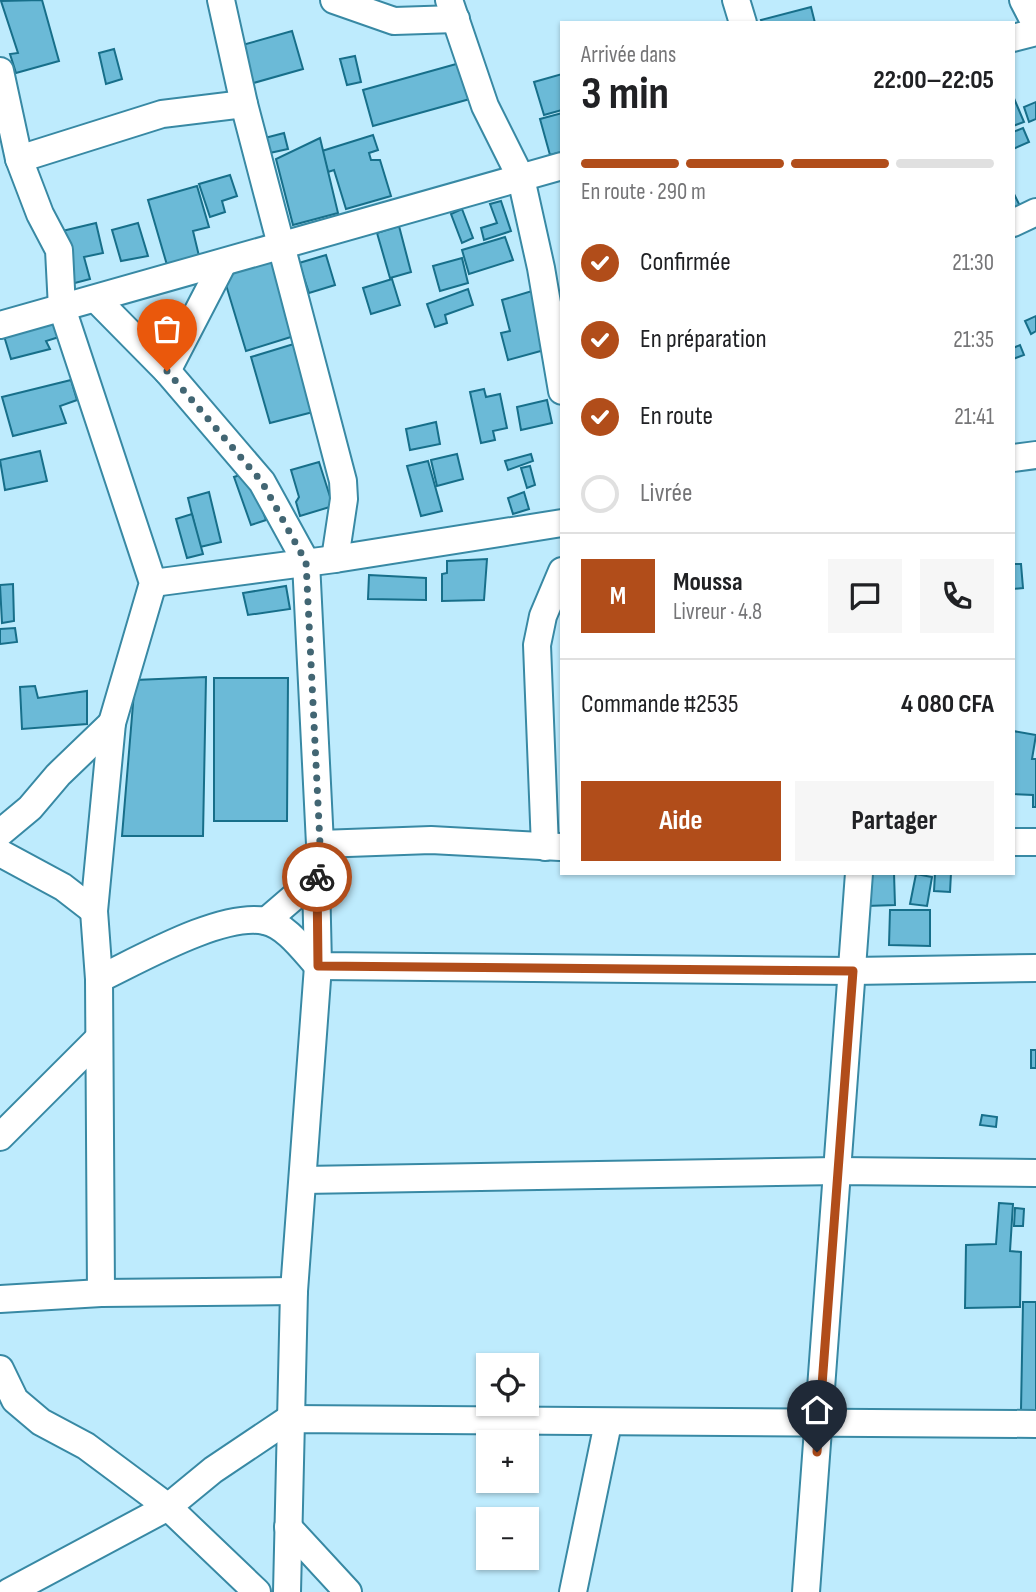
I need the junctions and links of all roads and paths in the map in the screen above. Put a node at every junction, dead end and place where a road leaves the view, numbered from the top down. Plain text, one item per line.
1 (221, 0) edge
2 (334, 0) edge
3 (736, 0) edge
4 (1023, 0) edge
5 (452, 9) edge
6 (742, 21) edge
7 (1036, 25) edge
8 (1036, 32) edge
9 (1015, 37) edge
10 (0, 71) edge
11 (244, 104) junction
12 (19, 159) junction
13 (560, 167) edge
14 (521, 178) junction
15 (1036, 212) edge
16 (1015, 222) edge
17 (281, 246) junction
18 (223, 263) junction
19 (96, 299) junction
20 (62, 308) junction
21 (0, 325) edge
22 (167, 371) junction
23 (560, 379) edge
24 (1036, 455) edge
25 (1015, 458) edge
26 (560, 523) edge
27 (335, 559) junction
28 (306, 562) junction
29 (560, 576) edge
30 (153, 583) junction
31 (112, 723) junction
32 (0, 833) edge
33 (1015, 842) edge
34 (1036, 842) edge
35 (320, 844) junction
36 (553, 847) edge
37 (0, 853) edge
38 (859, 875) edge
39 (317, 878) junction
40 (94, 911) junction
41 (266, 921) junction
42 (318, 966) junction
43 (1036, 968) edge
44 (853, 971) junction
45 (99, 979) junction
46 (99, 1038) junction
47 (0, 1137) edge
48 (837, 1171) junction
49 (1036, 1173) edge
50 (303, 1180) junction
51 (294, 1292) junction
52 (101, 1293) junction
53 (0, 1299) edge
54 (0, 1369) edge
55 (289, 1419) junction
56 (608, 1423) junction
57 (1036, 1424) edge
58 (820, 1425) junction
59 (168, 1507) junction
60 (288, 1527) junction
61 (9, 1592) edge
62 (257, 1592) edge
63 (287, 1592) edge
64 (348, 1592) edge
65 (573, 1592) edge
66 (806, 1592) edge

1 - 11 street
2 - 5 street
3 - 6 street
4 - 7 street
5 - 14 street
8 - 9 street
10 - 12 street
11 - 12 street
11 - 17 street
12 - 20 street
13 - 14 street
14 - 17 street
14 - 23 street
15 - 16 street
17 - 18 street
17 - 27 street
18 - 19 street
18 - 22 street
19 - 20 street
19 - 22 street
20 - 21 street
20 - 30 street
22 - 28 street
24 - 25 street
26 - 27 street
27 - 28 street
28 - 30 street
28 - 35 street
29 - 36 street
30 - 31 street
31 - 32 street
31 - 40 street
33 - 34 street
35 - 36 street
35 - 39 street
37 - 40 street
38 - 44 street
39 - 41 street
39 - 42 street
40 - 45 street
41 - 42 street
41 - 45 street
42 - 44 street
42 - 50 street
43 - 44 street
44 - 48 street
45 - 46 street
46 - 47 street
46 - 52 street
48 - 49 street
48 - 50 street
48 - 58 street
50 - 51 street
51 - 52 street
51 - 55 street
52 - 53 street
54 - 59 street
55 - 56 street
55 - 59 street
55 - 60 street
56 - 58 street
56 - 65 street
57 - 58 street
58 - 66 street
59 - 61 street
59 - 62 street
60 - 63 street
60 - 64 street

